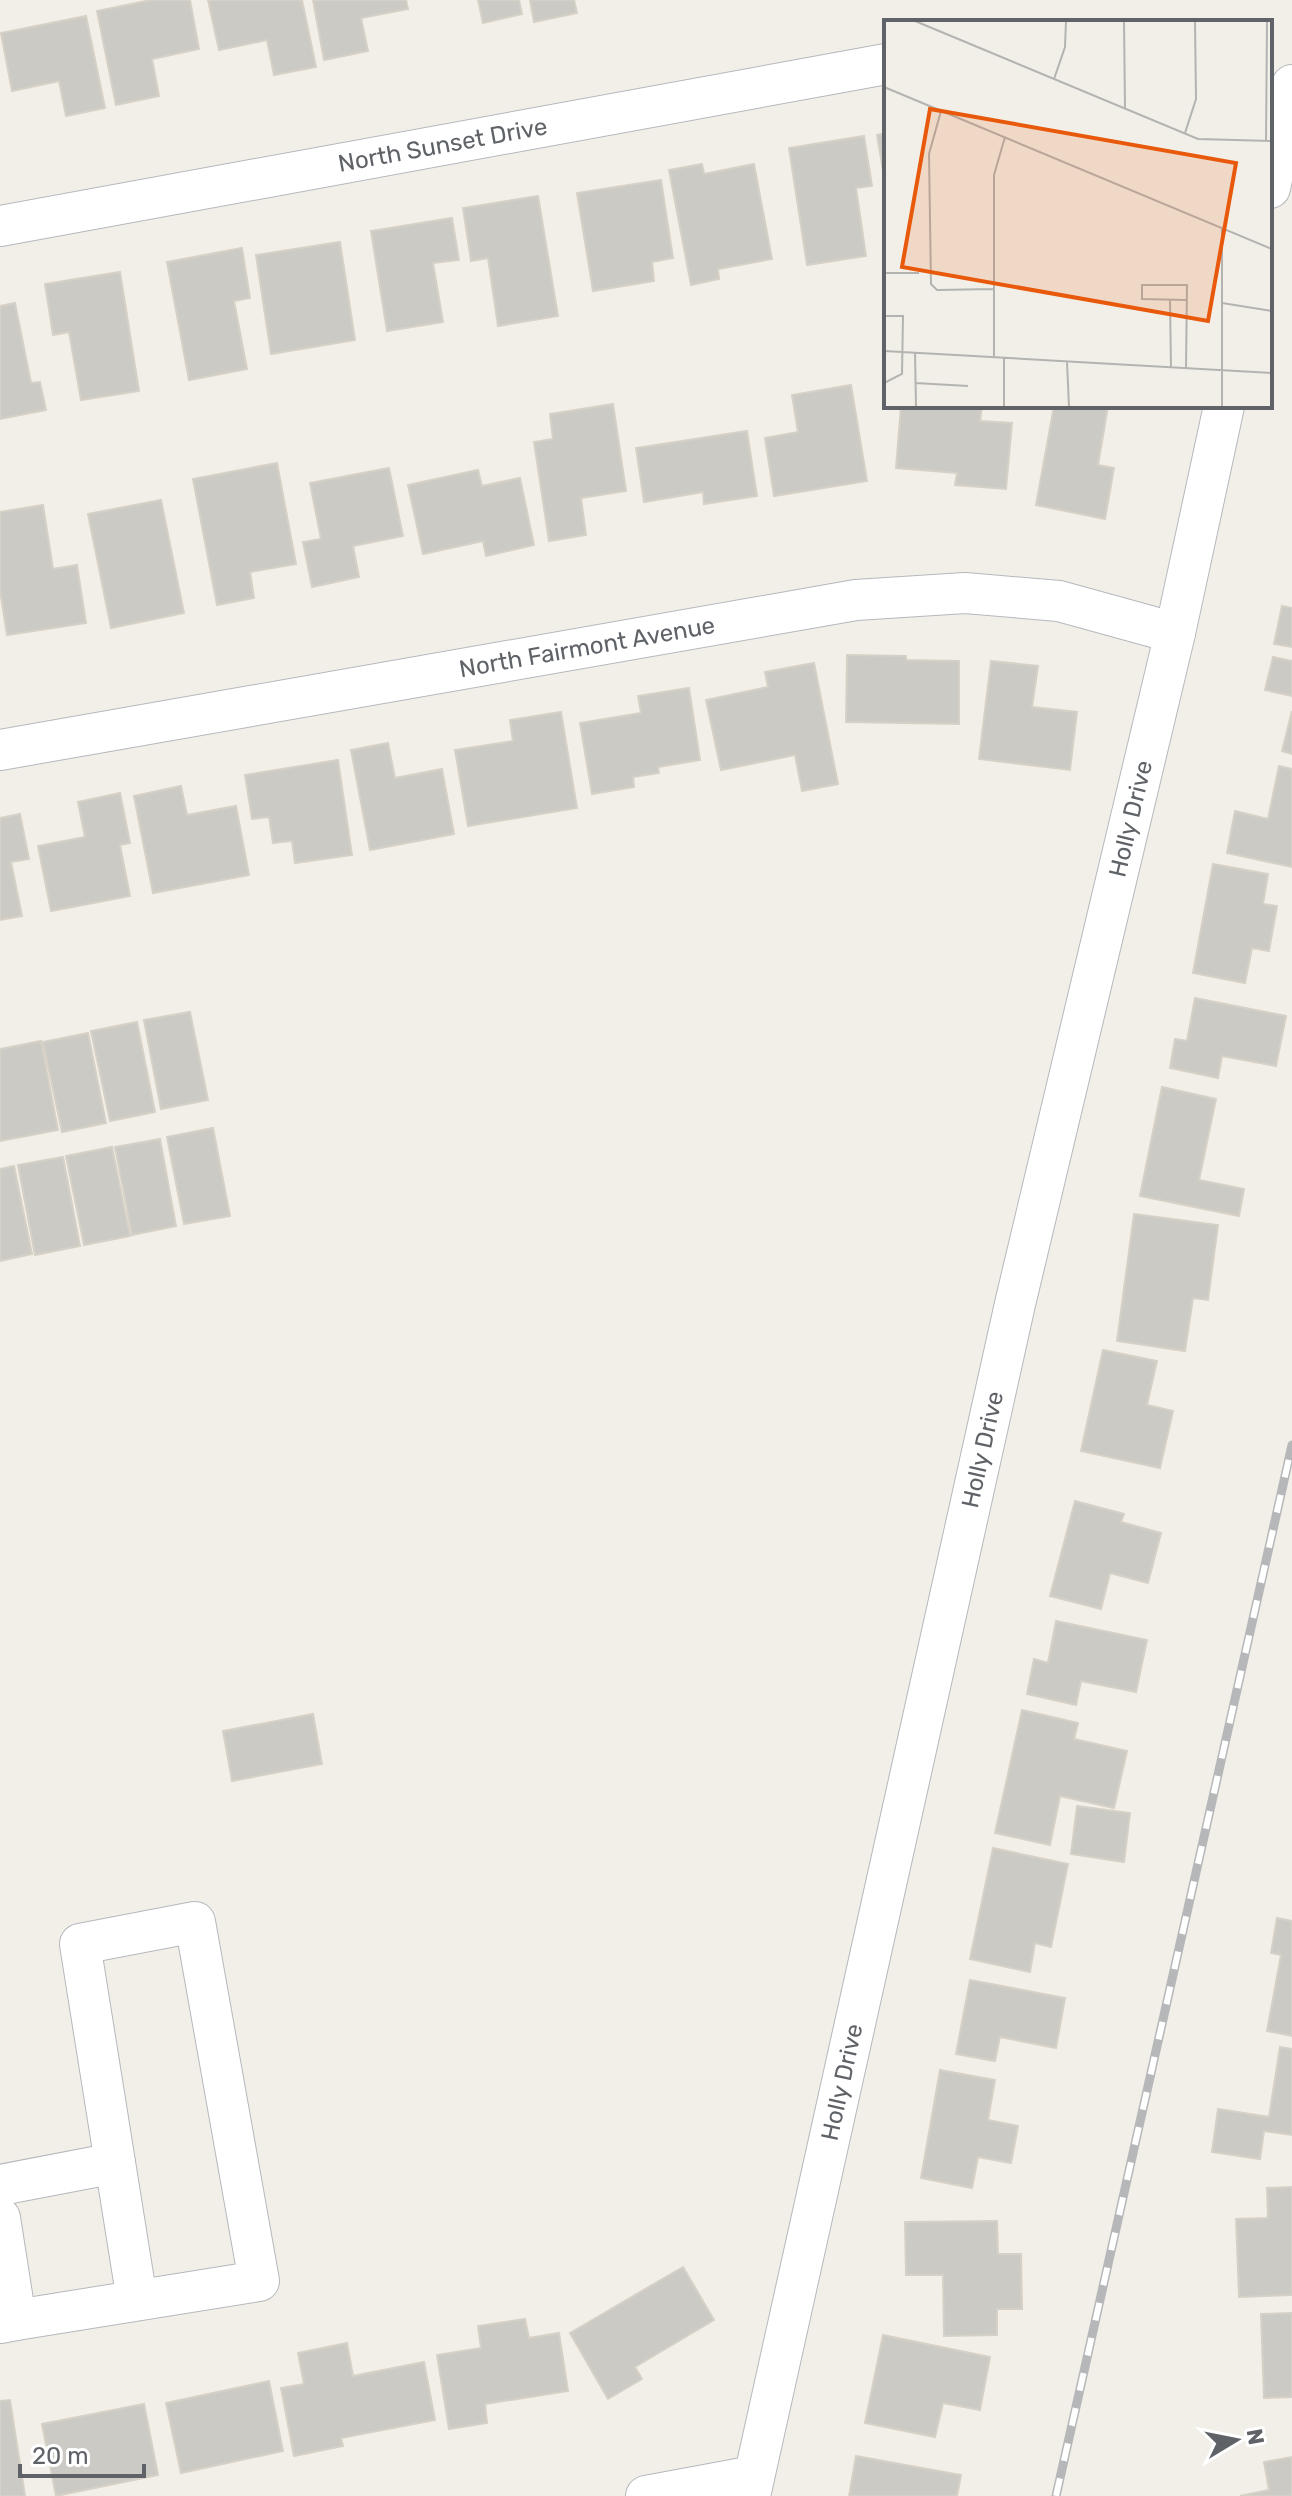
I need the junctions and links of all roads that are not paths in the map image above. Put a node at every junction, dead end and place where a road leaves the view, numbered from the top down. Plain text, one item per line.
1 (884, 64) edge
2 (1272, 81) edge
3 (1292, 85) edge
4 (1272, 179) edge
5 (0, 226) edge
6 (1224, 408) edge
7 (1175, 633) junction
8 (0, 750) edge
9 (115, 2163) junction
10 (0, 2185) edge
11 (0, 2218) edge
12 (137, 2300) junction
13 (8, 2321) edge
14 (752, 2486) edge
15 (646, 2496) edge

1 - 5 street, North Sunset Drive
2 - 3 street
3 - 4 street
6 - 7 street, Holly Drive
7 - 8 street, North Fairmont Avenue
7 - 14 street, Holly Drive
9 - 10 street
9 - 12 street
9 - 12 street
11 - 13 street
12 - 13 street
14 - 15 street

